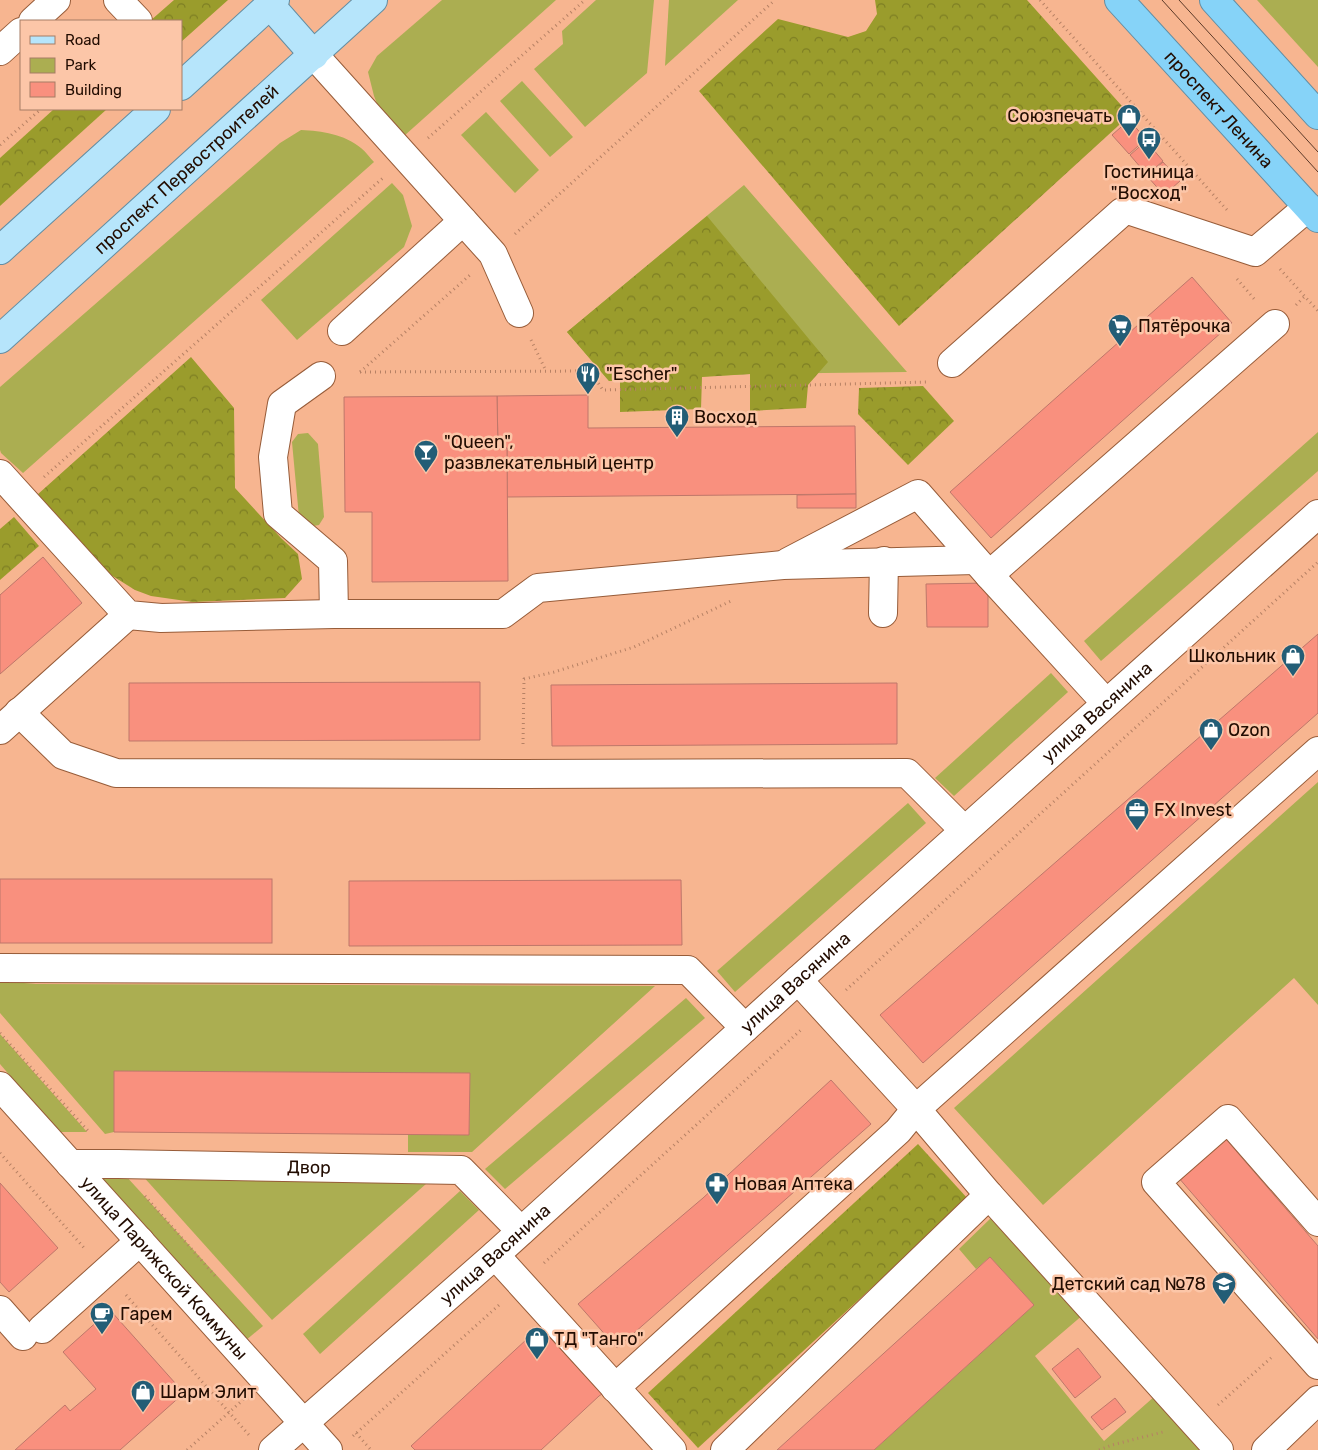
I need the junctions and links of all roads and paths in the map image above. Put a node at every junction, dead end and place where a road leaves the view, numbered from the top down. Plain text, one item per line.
1 (56, 0) edge
2 (118, 0) edge
3 (373, 0) edge
4 (585, 0) edge
5 (775, 0) edge
6 (1040, 0) edge
7 (1119, 0) edge
8 (1219, 2) edge
9 (272, 3) edge
10 (34, 20) edge
11 (137, 20) edge
12 (20, 33) edge
13 (0, 51) edge
14 (314, 54) junction
15 (183, 79) edge
16 (40, 110) edge
17 (155, 110) edge
18 (1318, 115) edge
19 (0, 145) edge
20 (406, 158) junction
21 (1228, 212) dead end
22 (1313, 213) edge
23 (463, 221) junction
24 (1261, 248) junction
25 (0, 250) edge
26 (493, 254) junction
27 (1318, 311) edge
28 (519, 313) dead end
29 (1275, 324) dead end
30 (342, 331) dead end
31 (0, 339) edge
32 (952, 364) dead end
33 (321, 376) dead end
34 (932, 382) dead end
35 (0, 474) edge
36 (20, 498) junction
37 (1318, 514) edge
38 (884, 562) junction
39 (783, 565) junction
40 (982, 567) junction
41 (736, 598) dead end
42 (883, 613) dead end
43 (334, 614) junction
44 (128, 615) junction
45 (1106, 703) junction
46 (10, 721) edge
47 (1318, 751) edge
48 (522, 774) junction
49 (964, 830) junction
50 (0, 968) edge
51 (798, 980) junction
52 (745, 1028) junction
53 (0, 1086) edge
54 (916, 1109) junction
55 (0, 1153) edge
56 (70, 1164) junction
57 (989, 1195) junction
58 (1318, 1222) edge
59 (521, 1232) junction
60 (140, 1241) junction
61 (495, 1255) junction
62 (106, 1272) junction
63 (0, 1310) edge
64 (1294, 1338) junction
65 (1318, 1365) edge
66 (615, 1388) junction
67 (1318, 1400) edge
68 (229, 1412) junction
69 (304, 1423) junction
70 (1196, 1424) junction
71 (262, 1444) edge
72 (187, 1450) edge
73 (328, 1450) edge
74 (672, 1450) edge
75 (725, 1450) edge
76 (1099, 1450) edge
77 (1219, 1450) edge
78 (1266, 1450) edge

1 - 10 street
2 - 11 street
3 - 14 main road, проспект Первостроителей
4 - 20 path
5 - 26 path
6 - 21 path
7 - 22 highway, проспект Ленина
8 - 18 highway
9 - 14 main road
9 - 15 main road
12 - 13 street
14 - 20 street
14 - 31 main road, проспект Первостроителей
16 - 19 path
17 - 25 main road
20 - 23 street
20 - 36 path
22 - 24 street
23 - 26 street
23 - 30 street
24 - 27 path
24 - 32 street
26 - 28 street
26 - 34 path
29 - 40 street
33 - 43 street
35 - 36 street
36 - 44 street
37 - 45 street, улица Васянина
38 - 39 street
38 - 40 street
38 - 42 street
39 - 40 street
39 - 43 street
40 - 45 street
41 - 48 path
43 - 44 street
44 - 46 street
45 - 49 street, улица Васянина
46 - 48 street
47 - 54 street
48 - 49 street
49 - 51 street, улица Васянина
50 - 52 street
51 - 52 street, улица Васянина
51 - 54 street
52 - 59 street, улица Васянина
53 - 56 street, улица Парижской Коммуны
54 - 57 street
54 - 66 street
55 - 62 path
56 - 59 street, Двор
56 - 60 street, улица Парижской Коммуны
57 - 70 street
57 - 75 street
58 - 64 street
59 - 61 street, улица Васянина
60 - 62 street
60 - 69 street, улица Парижской Коммуны
61 - 66 street
61 - 69 street, улица Васянина
62 - 63 street
62 - 68 path
64 - 65 street
64 - 70 path
66 - 74 street
67 - 78 street
68 - 71 path
68 - 72 path
69 - 71 street, улица Васянина
69 - 73 street, улица Парижской Коммуны
70 - 76 path
70 - 77 street

